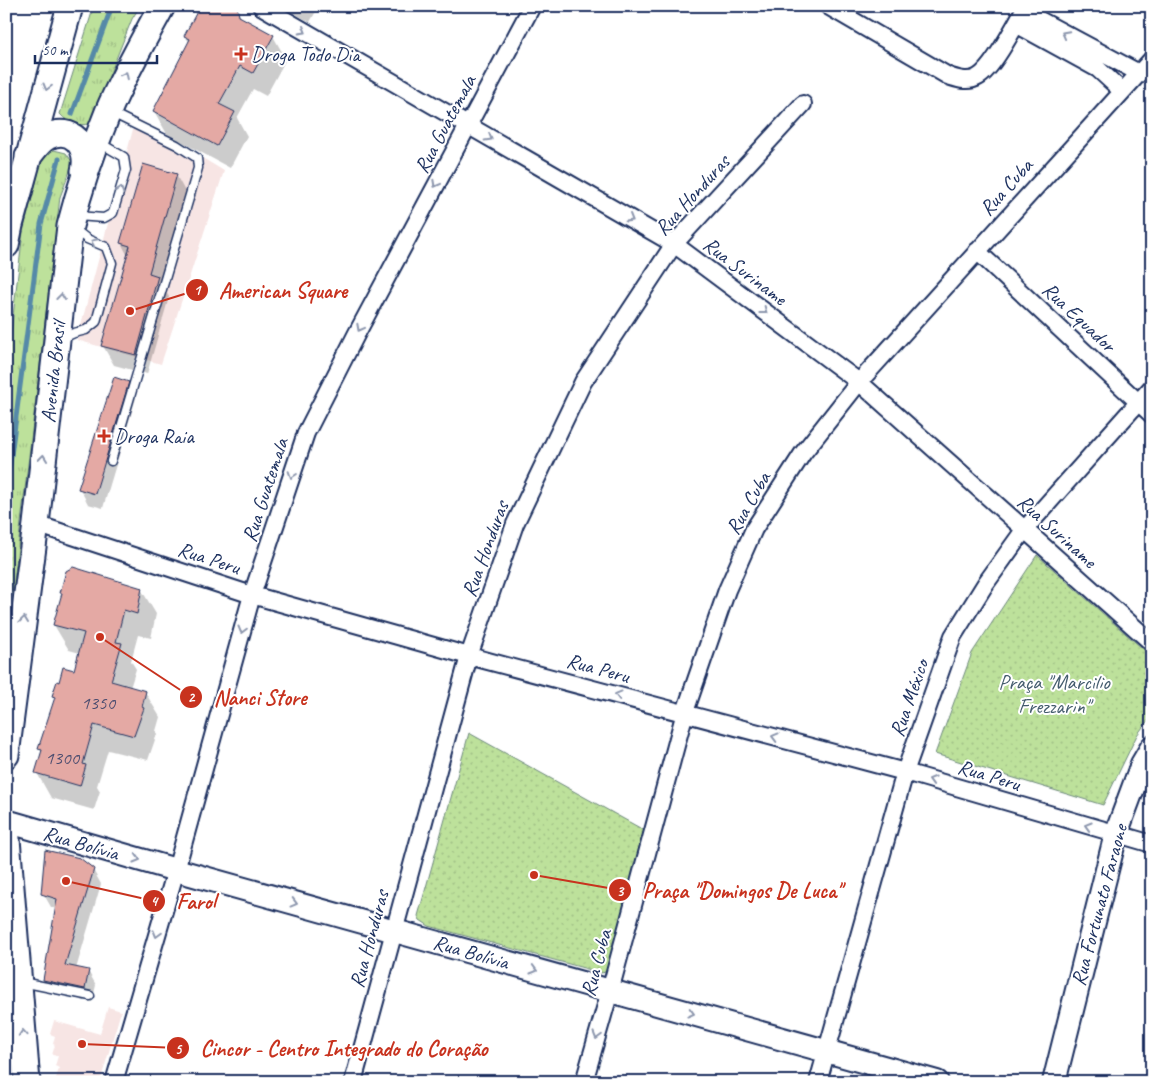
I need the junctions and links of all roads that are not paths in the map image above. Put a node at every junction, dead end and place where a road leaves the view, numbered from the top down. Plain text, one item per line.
1 (70, 6) edge
2 (162, 6) edge
3 (261, 6) edge
4 (532, 6) edge
5 (828, 6) edge
6 (1022, 14) edge
7 (1152, 59) edge
8 (1139, 73) junction
9 (1122, 91) junction
10 (803, 104) dead end
11 (108, 111) junction
12 (467, 126) junction
13 (97, 141) junction
14 (28, 158) junction
15 (83, 179) junction
16 (71, 221) junction
17 (674, 244) junction
18 (6, 245) edge
19 (976, 251) junction
20 (56, 341) junction
21 (859, 382) junction
22 (1152, 387) edge
23 (1138, 402) junction
24 (1152, 415) edge
25 (111, 461) dead end
26 (36, 524) junction
27 (1024, 530) junction
28 (252, 595) junction
29 (1152, 643) edge
30 (469, 656) junction
31 (685, 712) junction
32 (1152, 747) edge
33 (6, 755) edge
34 (905, 772) junction
35 (6, 821) edge
36 (6, 827) edge
37 (1116, 834) junction
38 (1152, 844) edge
39 (176, 870) junction
40 (393, 930) junction
41 (20, 981) junction
42 (610, 991) junction
43 (90, 996) dead end
44 (827, 1050) junction
45 (1054, 1077) edge
46 (27, 1082) edge
47 (114, 1082) edge
48 (352, 1082) edge
49 (584, 1082) edge
50 (818, 1082) edge
51 (937, 1082) edge

1 -> 14 main road
11 -> 2 main road, Avenida Brasil
3 -> 12 street, Rua Suriname
4 - 12 street, Rua Guatemala
5 - 6 street
8 -> 6 street
6 - 9 street
7 - 8 street, Rua Cuba
8 - 9 street, Rua Cuba
9 - 19 street, Rua Cuba
10 - 17 street, Rua Honduras
11 - 13 main road, Avenida Brasil
11 - 25 lane
12 -> 17 street, Rua Suriname
12 -> 28 street, Rua Guatemala
13 - 15 main road, Avenida Brasil
16 -> 13 lane
14 - 15 main road
14 - 18 main road
15 - 16 main road, Avenida Brasil
20 -> 16 main road, Avenida Brasil
20 -> 16 lane
17 -> 21 street, Rua Suriname
17 - 30 street, Rua Honduras
19 - 21 street, Rua Cuba
19 - 23 street, Rua Equador
26 -> 20 main road, Avenida Brasil
21 - 27 street, Rua Suriname
21 - 31 street, Rua Cuba
22 - 23 street, Rua México
23 - 24 street, Rua Equador
23 - 27 street, Rua México
26 - 28 street, Rua Peru
33 -> 26 main road, Avenida Brasil
27 - 29 street, Rua Suriname
27 - 34 street, Rua México
28 - 30 street, Rua Peru
28 -> 39 street, Rua Guatemala
31 -> 30 street, Rua Peru
30 - 40 street, Rua Honduras
34 -> 31 street, Rua Peru
31 - 42 street, Rua Cuba
32 - 37 main road, Rua Fortunato Faraone
37 -> 34 street, Rua Peru
34 - 44 street, Rua México
35 -> 39 main road, Rua Bolívia
36 - 41 main road
37 - 38 street, Rua Peru
37 - 45 main road, Rua Fortunato Faraone
39 -> 40 main road, Rua Bolívia
39 -> 47 street, Rua Guatemala
40 -> 42 main road, Rua Bolívia
40 - 48 street, Rua Honduras
41 - 43 lane
46 -> 41 main road
42 -> 44 main road, Rua Bolívia
42 -> 49 street, Rua Cuba
44 - 50 street, Rua México
44 - 51 main road, Rua Bolívia

